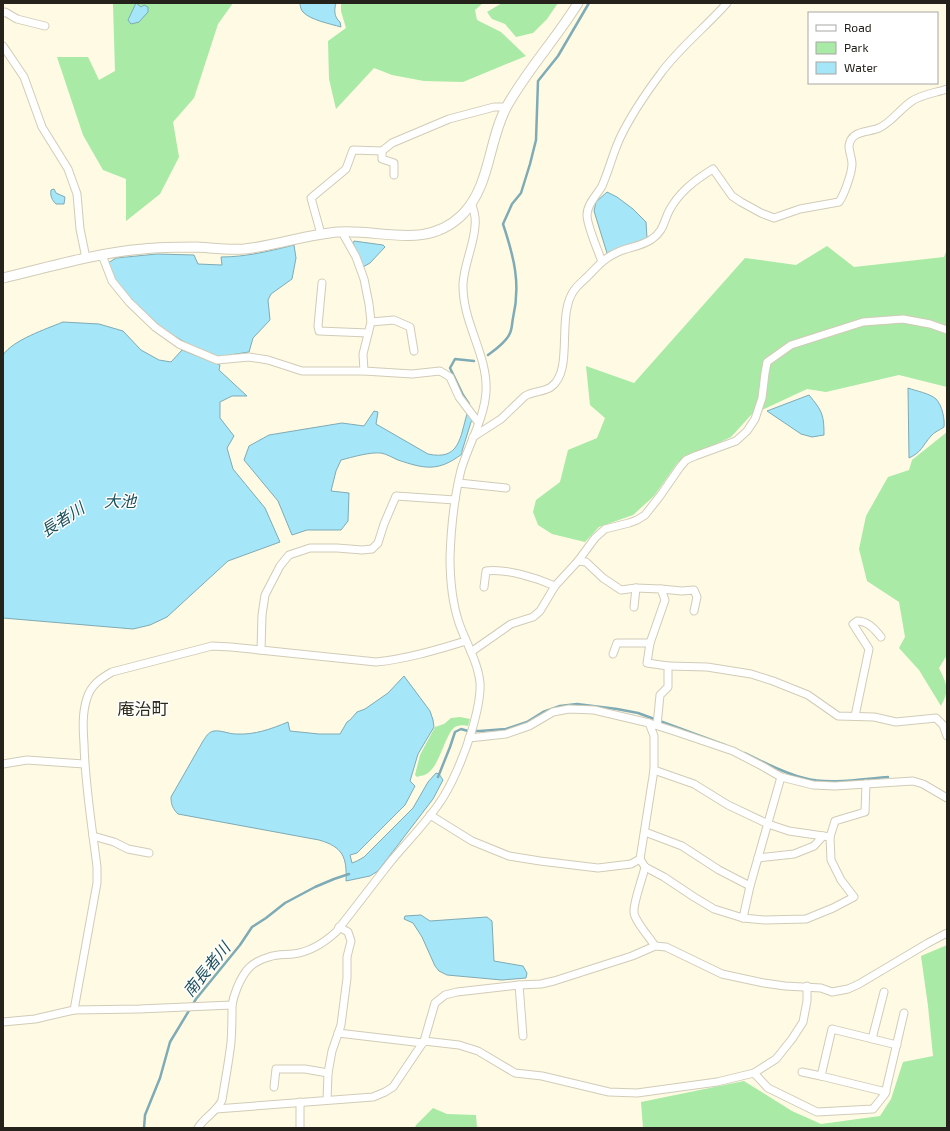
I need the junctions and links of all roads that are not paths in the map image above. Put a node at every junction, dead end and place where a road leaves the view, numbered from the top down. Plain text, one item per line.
1 (578, 3) edge
2 (727, 3) edge
3 (3, 13) edge
4 (46, 26) dead end
5 (3, 46) edge
6 (947, 89) edge
7 (506, 107) junction
8 (382, 151) junction
9 (394, 175) dead end
10 (471, 202) junction
11 (342, 232) junction
12 (321, 234) junction
13 (102, 255) junction
14 (86, 258) junction
15 (602, 262) junction
16 (3, 278) edge
17 (322, 283) dead end
18 (371, 322) junction
19 (947, 330) edge
20 (368, 333) junction
21 (414, 351) dead end
22 (364, 371) junction
23 (478, 422) junction
24 (473, 437) junction
25 (459, 483) junction
26 (506, 488) dead end
27 (455, 500) junction
28 (578, 560) junction
29 (555, 586) junction
30 (484, 587) dead end
31 (636, 588) junction
32 (661, 589) junction
33 (634, 607) dead end
34 (694, 611) dead end
35 (881, 636) dead end
36 (466, 641) junction
37 (650, 643) junction
38 (261, 650) junction
39 (471, 652) junction
40 (613, 654) dead end
41 (668, 666) junction
42 (855, 716) junction
43 (649, 723) junction
44 (657, 725) junction
45 (947, 736) edge
46 (469, 738) junction
47 (3, 764) edge
48 (84, 764) junction
49 (654, 770) junction
50 (781, 777) junction
51 (866, 784) junction
52 (947, 798) edge
53 (430, 815) junction
54 (768, 824) junction
55 (645, 832) junction
56 (93, 836) junction
57 (827, 836) junction
58 (149, 853) dead end
59 (758, 858) junction
60 (640, 859) junction
61 (646, 867) junction
62 (750, 886) junction
63 (743, 918) junction
64 (339, 927) junction
65 (947, 933) edge
66 (655, 946) junction
67 (519, 985) junction
68 (807, 986) junction
69 (884, 992) dead end
70 (232, 1005) junction
71 (74, 1010) junction
72 (904, 1013) dead end
73 (3, 1022) edge
74 (338, 1033) junction
75 (523, 1036) dead end
76 (872, 1039) junction
77 (423, 1042) junction
78 (897, 1045) junction
79 (802, 1072) dead end
80 (328, 1073) junction
81 (754, 1074) junction
82 (820, 1076) junction
83 (274, 1087) dead end
84 (886, 1092) junction
85 (327, 1100) junction
86 (300, 1102) junction
87 (216, 1109) junction
88 (198, 1128) edge
89 (300, 1128) edge

1 - 7 street
2 - 15 street
3 - 4 street
5 - 14 street
6 - 15 street
7 - 8 street
7 - 10 street
8 - 9 street
8 - 12 street
10 - 11 street
10 - 23 street
11 - 12 street
11 - 18 street
12 - 13 street
13 - 14 street
13 - 22 street
14 - 16 street
15 - 24 street
17 - 20 street
18 - 20 street
18 - 21 street
19 - 28 street
20 - 22 street
22 - 23 street
23 - 24 street
24 - 25 street
25 - 26 street
25 - 27 street
27 - 36 street
27 - 38 street
28 - 29 street
28 - 31 street
29 - 30 street
29 - 39 street
31 - 32 street
31 - 33 street
32 - 34 street
32 - 37 street
35 - 42 street
36 - 38 street
36 - 39 street
37 - 40 street
37 - 41 street
38 - 48 street
39 - 46 street
41 - 42 street
41 - 44 street
42 - 45 street
43 - 44 street
43 - 46 street
43 - 49 street
44 - 50 street
46 - 53 street
47 - 48 street
48 - 56 street
49 - 54 street
49 - 55 street
50 - 51 street
50 - 54 street
51 - 52 street
51 - 57 street
53 - 60 street
53 - 64 street
54 - 57 street
54 - 59 street
55 - 60 street
55 - 62 street
56 - 58 street
56 - 71 street
57 - 59 street
57 - 63 street
59 - 62 street
60 - 61 street
61 - 63 street
61 - 66 street
62 - 63 street
64 - 70 street
64 - 74 street
65 - 68 street
66 - 67 street
66 - 68 street
67 - 75 street
67 - 77 street
68 - 81 street
69 - 76 street
70 - 71 street
70 - 87 street
71 - 73 street
72 - 78 street
74 - 77 street
74 - 80 street
76 - 78 street
76 - 82 street
77 - 81 street
77 - 85 street
78 - 84 street
79 - 82 street
80 - 83 street
80 - 85 street
81 - 84 street
82 - 84 street
85 - 86 street
86 - 87 street
86 - 89 street
87 - 88 street

